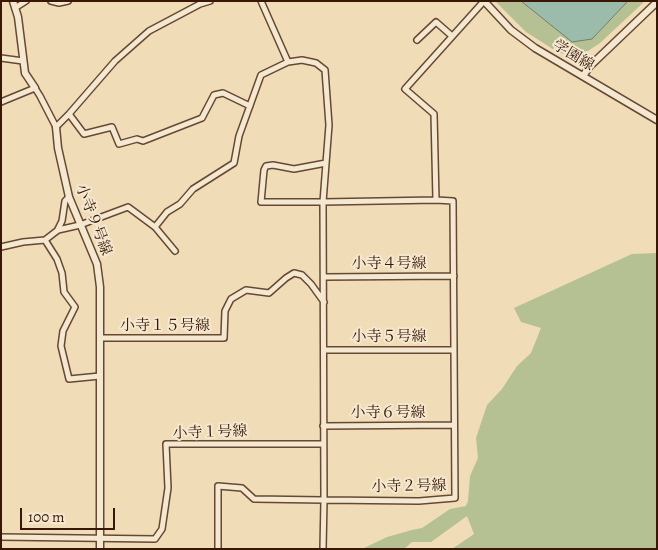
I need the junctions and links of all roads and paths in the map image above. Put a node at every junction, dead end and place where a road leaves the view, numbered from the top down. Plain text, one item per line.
1 (26, 1) edge
2 (50, 1) edge
3 (68, 1) edge
4 (210, 1) edge
5 (262, 1) edge
6 (484, 1) edge
7 (657, 2) edge
8 (14, 4) edge
9 (452, 36) junction
10 (417, 40) dead end
11 (1, 58) edge
12 (22, 62) junction
13 (288, 62) junction
14 (583, 76) junction
15 (35, 88) junction
16 (1, 102) edge
17 (250, 106) junction
18 (69, 114) junction
19 (657, 120) edge
20 (56, 127) junction
21 (326, 164) junction
22 (69, 197) junction
23 (436, 200) junction
24 (324, 202) junction
25 (80, 225) junction
26 (155, 226) junction
27 (56, 232) junction
28 (45, 240) junction
29 (1, 247) edge
30 (175, 251) dead end
31 (324, 276) junction
32 (454, 276) junction
33 (324, 302) junction
34 (101, 338) junction
35 (324, 350) junction
36 (454, 350) junction
37 (100, 376) junction
38 (323, 426) junction
39 (454, 426) junction
40 (323, 444) junction
41 (324, 500) junction
42 (1, 537) edge
43 (100, 538) junction
44 (100, 549) edge
45 (218, 549) edge
46 (323, 549) edge

1 - 8 street
2 - 3 street
4 - 18 street
5 - 13 street
6 - 9 street
6 - 14 street, 学園線
7 - 14 street
8 - 12 street, 小寺９号線
9 - 10 street
9 - 23 street
11 - 12 street
12 - 15 street, 小寺９号線
13 - 17 street
13 - 21 street
14 - 19 street, 学園線
15 - 16 street
15 - 20 street, 小寺９号線
17 - 18 street
17 - 26 street
18 - 20 street
20 - 22 street, 小寺９号線
21 - 24 street
21 - 24 street, 小寺２号線
22 - 25 street, 小寺９号線
22 - 27 street
23 - 24 street, 小寺２号線
23 - 32 street, 小寺２号線
24 - 31 street
25 - 26 street
25 - 27 street
25 - 34 street, 小寺９号線
26 - 30 street
27 - 28 street
28 - 29 street
28 - 37 street
31 - 32 street, 小寺４号線
31 - 33 street
32 - 36 street, 小寺２号線
33 - 34 street, 小寺１５号線
33 - 35 street
34 - 37 street, 小寺９号線
35 - 36 street, 小寺５号線
35 - 38 street
36 - 39 street, 小寺２号線
37 - 43 street, 小寺９号線
38 - 39 street, 小寺６号線
38 - 40 street
39 - 41 street, 小寺２号線
40 - 41 street
40 - 43 street, 小寺１号線
41 - 45 street
41 - 46 street
42 - 43 street, 小寺１号線
43 - 44 street, 小寺９号線

